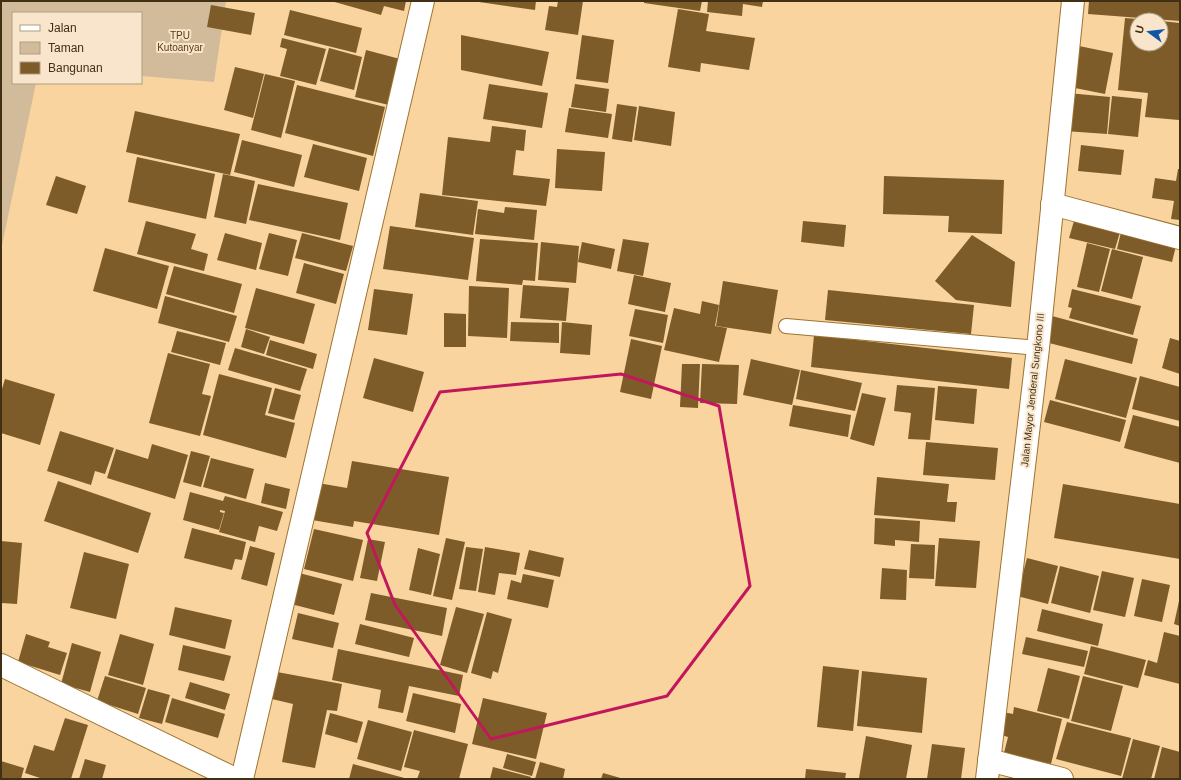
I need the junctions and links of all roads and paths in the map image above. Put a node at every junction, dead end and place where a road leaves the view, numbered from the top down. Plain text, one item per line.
1 (423, 1) edge
2 (1073, 1) edge
3 (1052, 204) junction
4 (1180, 238) edge
5 (786, 326) dead end
6 (1038, 348) junction
7 (1, 665) edge
8 (988, 769) edge
9 (235, 779) edge
10 (242, 779) edge
11 (1062, 779) edge

1 - 10 street
2 - 3 street, Jalan Mayor Jenderal Sungkono III
3 - 4 street
3 - 6 street, Jalan Mayor Jenderal Sungkono III
5 - 6 lane
6 - 8 street, Jalan Mayor Jenderal Sungkono III
7 - 9 street
8 - 11 street

